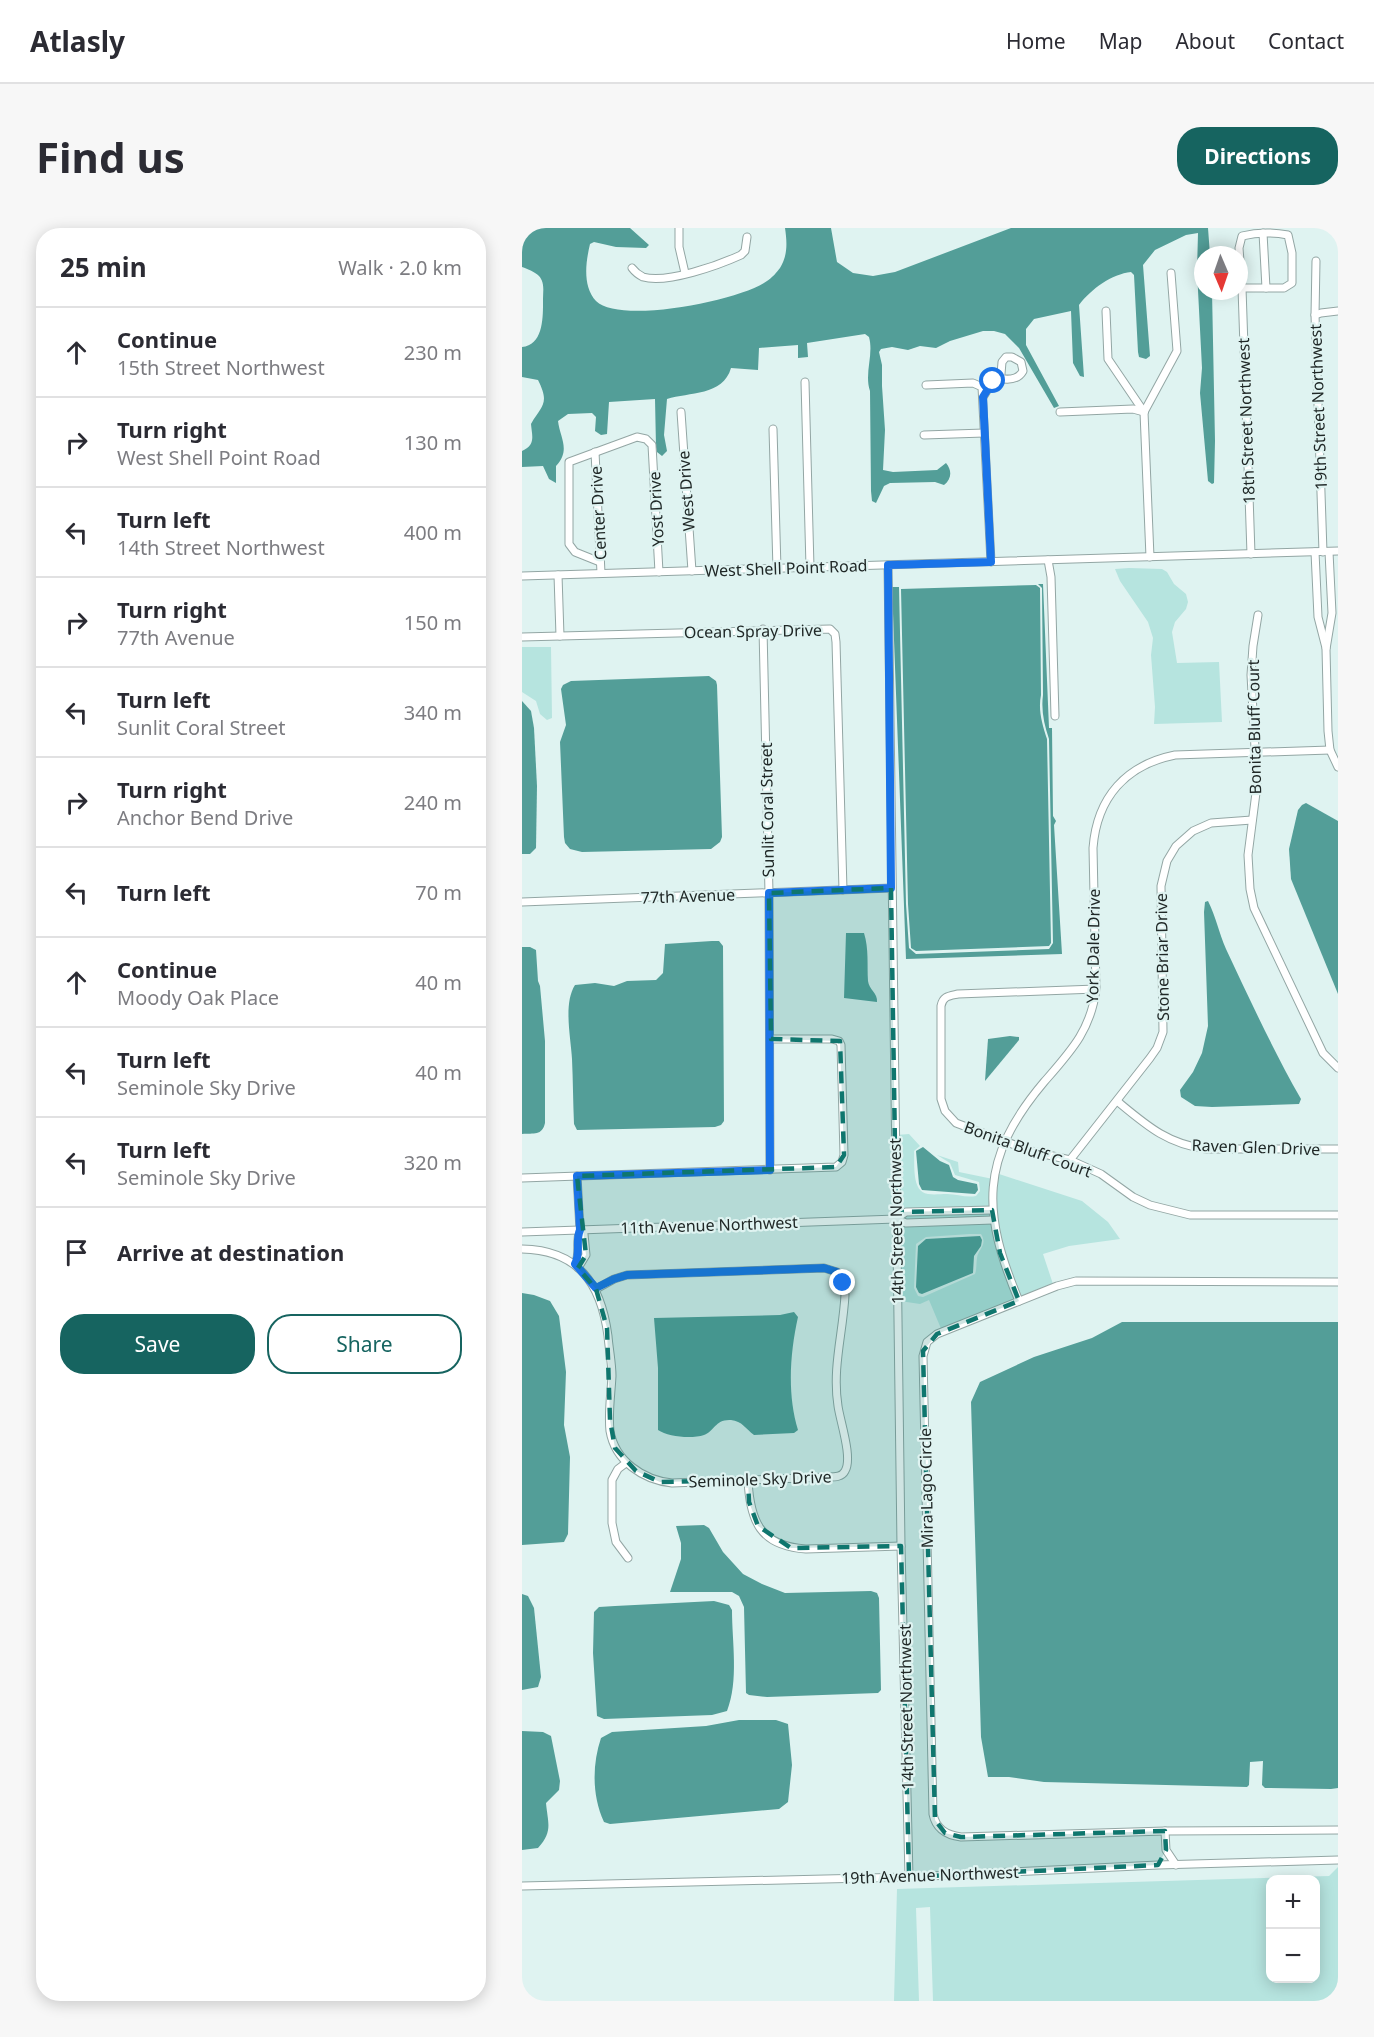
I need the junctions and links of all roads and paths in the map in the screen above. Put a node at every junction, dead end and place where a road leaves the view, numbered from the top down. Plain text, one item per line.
1 (679, 228) edge
2 (1263, 233) junction
3 (747, 237) dead end
4 (1240, 246) edge
5 (1316, 261) dead end
6 (632, 268) dead end
7 (685, 273) junction
8 (1171, 273) dead end
9 (1248, 288) edge
10 (1266, 288) junction
11 (1242, 300) edge
12 (1106, 311) dead end
13 (1338, 311) edge
14 (1315, 315) junction
15 (998, 378) junction
16 (805, 382) dead end
17 (926, 385) dead end
18 (983, 397) junction
19 (681, 412) dead end
20 (1060, 412) dead end
21 (1144, 412) junction
22 (773, 429) dead end
23 (984, 433) junction
24 (924, 435) dead end
25 (595, 452) junction
26 (1338, 551) edge
27 (1322, 552) junction
28 (1251, 554) junction
29 (1150, 557) junction
30 (1048, 560) junction
31 (600, 562) junction
32 (991, 562) junction
33 (888, 565) junction
34 (810, 567) junction
35 (777, 569) junction
36 (692, 571) junction
37 (659, 572) junction
38 (601, 573) junction
39 (558, 575) junction
40 (522, 576) edge
41 (1258, 615) dead end
42 (763, 629) junction
43 (560, 636) junction
44 (522, 637) edge
45 (1326, 649) junction
46 (1055, 716) dead end
47 (1330, 750) junction
48 (1256, 753) junction
49 (1338, 767) edge
50 (1252, 820) junction
51 (891, 888) junction
52 (843, 890) junction
53 (769, 893) junction
54 (522, 902) edge
55 (1096, 989) junction
56 (771, 1039) junction
57 (1338, 1068) edge
58 (1117, 1101) junction
59 (1005, 1141) junction
60 (1338, 1149) edge
61 (1070, 1160) junction
62 (770, 1170) junction
63 (577, 1176) junction
64 (522, 1178) edge
65 (992, 1210) junction
66 (1338, 1215) edge
67 (896, 1219) junction
68 (993, 1220) junction
69 (580, 1230) junction
70 (522, 1232) edge
71 (579, 1248) junction
72 (522, 1249) edge
73 (565, 1258) junction
74 (577, 1266) junction
75 (1338, 1282) edge
76 (596, 1288) junction
77 (1019, 1301) junction
78 (626, 1463) junction
79 (748, 1480) junction
80 (901, 1546) junction
81 (628, 1558) dead end
82 (1338, 1830) edge
83 (1165, 1831) junction
84 (1166, 1850) junction
85 (1338, 1860) edge
86 (1158, 1865) junction
87 (1176, 1865) junction
88 (909, 1877) junction
89 (522, 1886) edge

1 - 7 street
2 - 4 street, 18th Street Northwest
2 - 10 street
2 - 10 street
3 - 7 street
5 - 14 street, 19th Street Northwest
6 - 7 street
8 - 21 street
9 - 10 street
11 - 28 street, 18th Street Northwest
12 - 21 street
13 - 14 street
14 - 27 street, 19th Street Northwest
15 - 15 street
15 - 18 street
16 - 34 street
17 - 18 street
18 - 23 street
19 - 36 street, West Drive
20 - 21 street
21 - 29 street
22 - 35 street
23 - 24 street
23 - 32 street
25 - 31 street, Center Drive
25 - 31 street
25 - 37 street, Yost Drive
26 - 27 street, West Shell Point Road
27 - 28 street, West Shell Point Road
27 - 45 street
27 - 45 street
28 - 29 street, West Shell Point Road
29 - 30 street, West Shell Point Road
30 - 32 street, West Shell Point Road
30 - 46 street
31 - 38 street, Center Drive
32 - 33 street, West Shell Point Road
33 - 34 street, West Shell Point Road
33 - 51 street, 14th Street Northwest
34 - 35 street, West Shell Point Road
35 - 36 street, West Shell Point Road
36 - 37 street, West Shell Point Road
37 - 38 street, West Shell Point Road
38 - 39 street, West Shell Point Road
39 - 40 street, West Shell Point Road
39 - 43 street
41 - 48 street, Bonita Bluff Court
42 - 43 street, Ocean Spray Drive
42 - 52 street, Ocean Spray Drive
42 - 53 street, Sunlit Coral Street
43 - 44 street, Ocean Spray Drive
45 - 47 street
47 - 48 street, York Dale Drive
47 - 49 street
48 - 50 street, Bonita Bluff Court
48 - 55 street, York Dale Drive
50 - 57 street, Bonita Bluff Court
50 - 58 street, Stone Briar Drive
51 - 52 street, 77th Avenue
51 - 67 street, 14th Street Northwest
52 - 53 street, 77th Avenue
53 - 54 street, 77th Avenue
53 - 56 street, Sunlit Coral Street
55 - 59 street, York Dale Drive
55 - 59 street, Bonita Bluff Court
56 - 62 street, Sunlit Coral Street
56 - 62 street
58 - 60 street, Raven Glen Drive
58 - 61 street, Stone Briar Drive
59 - 61 street, Bonita Bluff Court
59 - 65 street, York Dale Drive
61 - 66 street, Bonita Bluff Court
62 - 63 street
63 - 64 street
63 - 69 street
65 - 67 street, 11th Avenue Northwest
65 - 68 street, York Dale Drive
67 - 68 street, 11th Avenue Northwest
67 - 69 street, 11th Avenue Northwest
67 - 80 street, 14th Street Northwest
68 - 77 street, York Dale Drive
69 - 70 street, 11th Avenue Northwest
69 - 71 street
69 - 74 street
71 - 73 street
71 - 74 street
72 - 73 street, Seminole Sky Drive
73 - 74 street, Seminole Sky Drive
74 - 76 street, Seminole Sky Drive
75 - 77 street, Mira Lago Circle
76 - 78 street, Seminole Sky Drive
76 - 79 street, Seminole Sky Drive
77 - 83 street, Mira Lago Circle
78 - 79 street, Seminole Sky Drive
78 - 81 street
79 - 80 street
80 - 88 street, 14th Street Northwest
82 - 83 street, Mira Lago Circle
83 - 84 street
84 - 86 street
84 - 87 street
85 - 87 street, 19th Avenue Northwest
86 - 87 street, 19th Avenue Northwest
86 - 88 street, 19th Avenue Northwest
88 - 89 street, 19th Avenue Northwest

